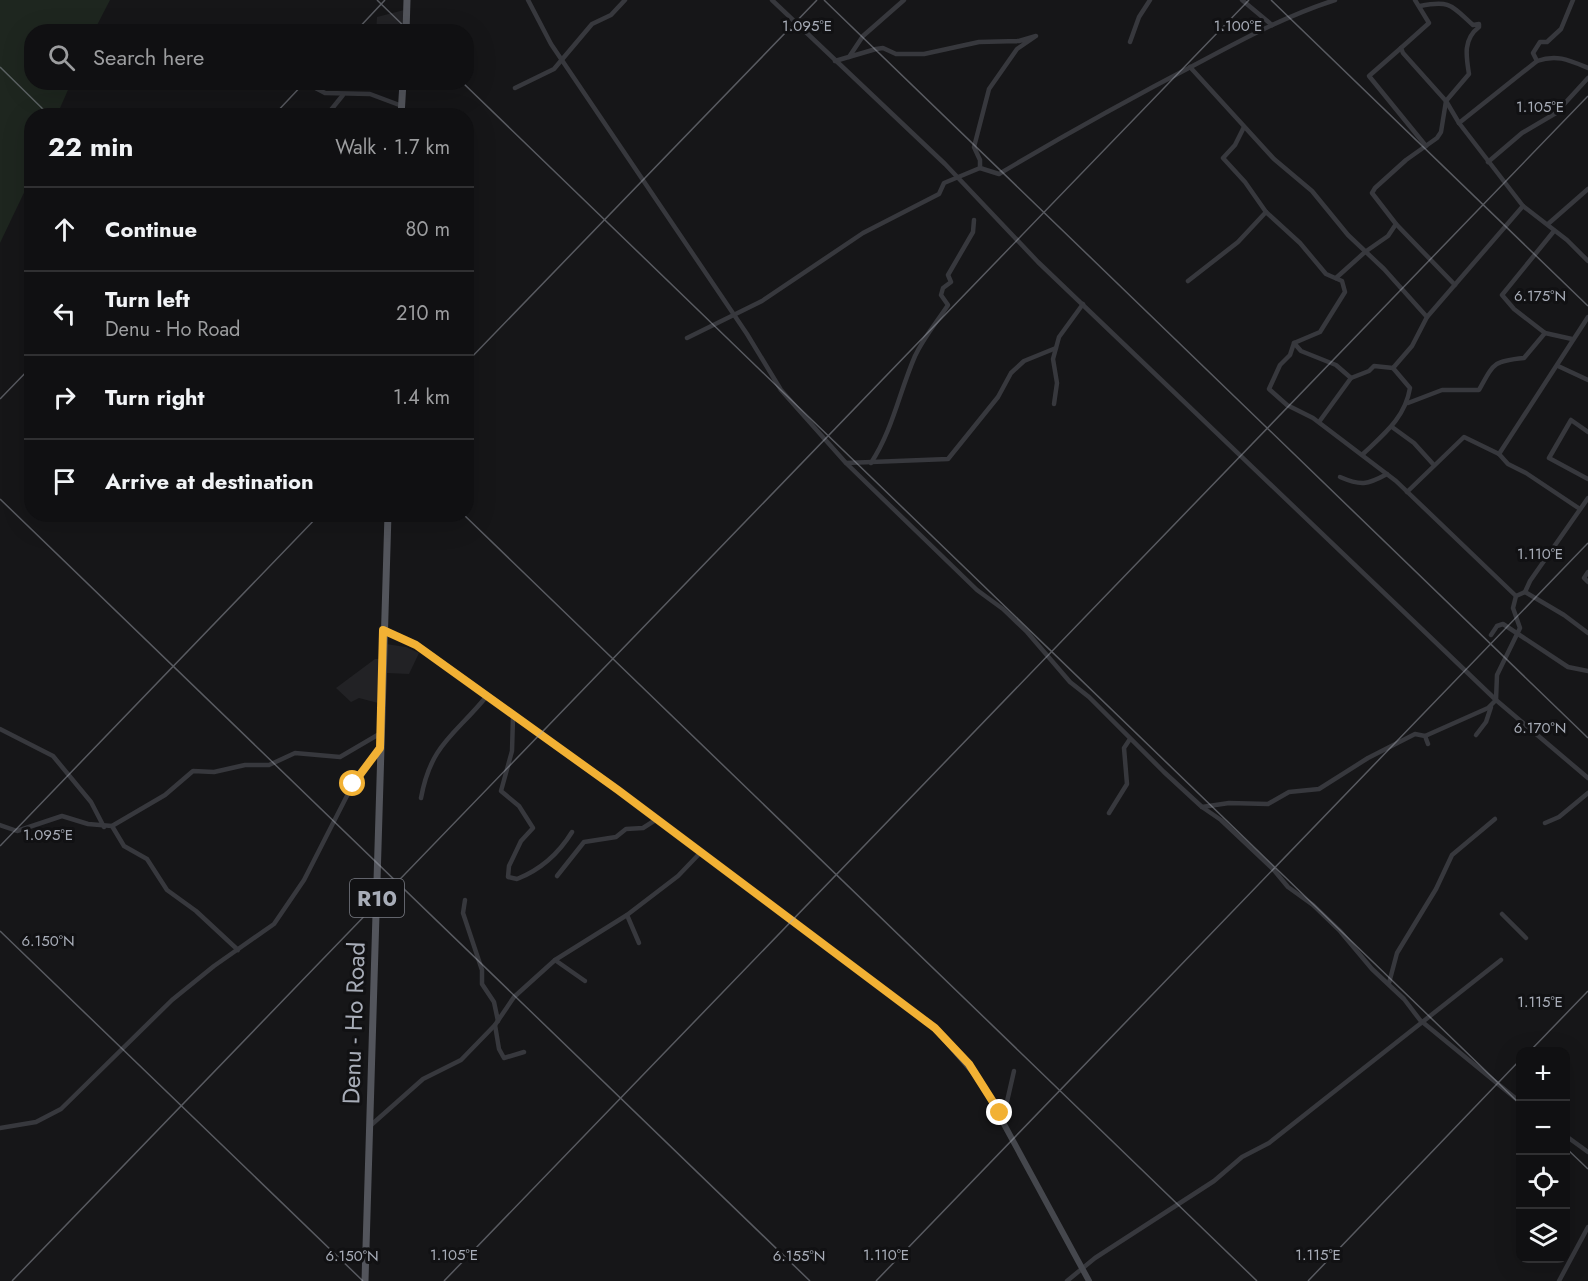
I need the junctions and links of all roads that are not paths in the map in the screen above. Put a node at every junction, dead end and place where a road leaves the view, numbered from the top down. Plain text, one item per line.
1 (407, 0) edge
2 (528, 0) edge
3 (625, 0) edge
4 (772, 0) edge
5 (904, 0) edge
6 (1150, 0) edge
7 (1242, 0) edge
8 (1335, 0) edge
9 (1415, 0) edge
10 (1573, 0) edge
11 (1420, 6) junction
12 (406, 24) edge
13 (1272, 25) junction
14 (1130, 42) dead end
15 (1401, 48) junction
16 (849, 57) junction
17 (562, 59) junction
18 (835, 61) junction
19 (1537, 62) junction
20 (1190, 67) junction
21 (1588, 68) edge
22 (1588, 78) edge
23 (515, 88) dead end
24 (319, 90) edge
25 (403, 90) edge
26 (343, 95) junction
27 (1446, 101) junction
28 (402, 106) joint
29 (332, 108) edge
30 (1459, 123) junction
31 (1244, 127) junction
32 (1426, 146) junction
33 (1488, 162) junction
34 (980, 168) junction
35 (957, 177) junction
36 (1587, 191) edge
37 (1522, 206) junction
38 (1266, 212) junction
39 (974, 220) dead end
40 (1396, 224) junction
41 (1548, 224) junction
42 (1554, 231) junction
43 (1365, 252) junction
44 (1588, 261) edge
45 (1336, 278) junction
46 (1188, 281) dead end
47 (1455, 285) junction
48 (1083, 304) junction
49 (734, 315) junction
50 (1427, 317) junction
51 (1588, 317) edge
52 (1545, 333) junction
53 (687, 338) dead end
54 (1572, 339) junction
55 (1294, 343) junction
56 (1056, 348) junction
57 (1558, 366) junction
58 (1393, 368) junction
59 (1351, 378) junction
60 (1588, 380) edge
61 (1408, 403) junction
62 (1054, 405) dead end
63 (1319, 422) junction
64 (1392, 427) junction
65 (1588, 432) edge
66 (1363, 454) junction
67 (1499, 454) junction
68 (871, 462) junction
69 (846, 463) junction
70 (1433, 464) junction
71 (1387, 474) junction
72 (1340, 477) dead end
73 (1588, 479) edge
74 (1407, 492) junction
75 (1588, 498) edge
76 (1580, 509) junction
77 (388, 522) edge
78 (1588, 572) edge
79 (1588, 582) edge
80 (1525, 592) junction
81 (1516, 597) junction
82 (383, 630) junction
83 (1588, 633) edge
84 (1518, 635) junction
85 (1491, 636) dead end
86 (1588, 671) edge
87 (486, 697) junction
88 (1494, 703) junction
89 (513, 717) junction
90 (0, 729) edge
91 (381, 733) junction
92 (1476, 735) dead end
93 (1425, 736) junction
94 (1130, 739) junction
95 (1428, 744) dead end
96 (380, 748) junction
97 (1588, 778) edge
98 (1588, 793) edge
99 (421, 798) dead end
100 (1203, 807) junction
101 (1109, 813) dead end
102 (657, 819) junction
103 (1495, 819) dead end
104 (1545, 823) dead end
105 (0, 825) edge
106 (112, 826) junction
107 (104, 827) junction
108 (572, 832) dead end
109 (701, 852) junction
110 (557, 876) dead end
111 (465, 900) dead end
112 (1502, 914) dead end
113 (627, 915) junction
114 (1526, 938) dead end
115 (639, 943) dead end
116 (238, 950) junction
117 (555, 960) junction
118 (1501, 960) dead end
119 (585, 981) dead end
120 (1389, 983) junction
121 (1423, 1022) junction
122 (497, 1023) junction
123 (524, 1052) dead end
124 (1014, 1071) dead end
125 (1520, 1101) edge
126 (1003, 1119) junction
127 (370, 1126) junction
128 (0, 1128) edge
129 (1570, 1139) edge
130 (1588, 1152) edge
131 (1588, 1227) edge
132 (1082, 1268) junction
133 (365, 1281) edge
134 (1067, 1281) edge
135 (1089, 1281) edge
136 (1559, 1281) edge

1 - 12 main road
2 - 17 street
3 - 17 street
4 - 18 street
5 - 16 street
6 - 14 street
7 - 13 street
8 - 13 street
9 - 11 street
10 - 19 street
11 - 15 street
11 - 27 street
13 - 20 street
15 - 27 street
15 - 32 street
16 - 18 street
16 - 34 street
17 - 23 street
17 - 49 street
18 - 35 street
19 - 21 street
19 - 30 street
20 - 31 street
20 - 34 street
22 - 33 street
24 - 26 street
25 - 28 main road
26 - 28 street
26 - 29 street
27 - 30 street
27 - 32 street
30 - 33 street
31 - 38 street
31 - 43 street
32 - 40 street
33 - 37 street
34 - 35 street
35 - 48 street
35 - 49 street
36 - 41 street
37 - 41 street
37 - 47 street
38 - 45 street
38 - 46 street
39 - 68 street
40 - 43 street
40 - 47 street
41 - 42 street
42 - 44 street
42 - 52 street
43 - 45 street
43 - 50 street
45 - 55 street
47 - 50 street
48 - 56 street
48 - 88 street
49 - 53 street
49 - 69 street
50 - 58 street
51 - 54 street
52 - 54 street
52 - 61 street
54 - 57 street
55 - 59 street
55 - 63 street
56 - 62 street
56 - 68 street
57 - 60 street
57 - 67 street
58 - 59 street
58 - 61 street
59 - 63 street
61 - 64 street
63 - 66 street
64 - 66 street
64 - 70 street
65 - 73 street
66 - 71 street
67 - 70 street
67 - 76 street
68 - 69 street
69 - 94 street
70 - 74 street
71 - 72 street
71 - 74 street
74 - 81 street
75 - 76 street
76 - 80 street
77 - 82 main road, Denu - Ho Road / R10
78 - 79 street
80 - 81 street
80 - 83 street
81 - 84 street
82 - 87 street
82 - 91 main road, Denu - Ho Road / R10
84 - 85 street
84 - 86 street
84 - 88 street
87 - 89 street
87 - 99 street
88 - 92 street
88 - 93 street
88 - 97 street
89 - 102 street
89 - 108 street
90 - 107 street
91 - 96 main road, Denu - Ho Road / R10
91 - 106 street
93 - 95 street
93 - 100 street
94 - 100 street
94 - 101 street
96 - 116 street
96 - 127 main road, Denu - Ho Road / R10
98 - 104 street
100 - 120 street
102 - 109 street
102 - 110 street
103 - 120 street
105 - 107 street
106 - 107 street
106 - 116 street
109 - 113 street
109 - 126 street
111 - 122 street
112 - 114 street
113 - 115 street
113 - 117 street
116 - 128 street
117 - 119 street
117 - 122 street
118 - 121 street
120 - 121 street
121 - 125 street
121 - 132 street
122 - 123 street
122 - 127 street
124 - 126 street
126 - 132 street
127 - 133 main road, Denu - Ho Road / R10
129 - 130 street
131 - 136 street
132 - 134 street
132 - 135 street

